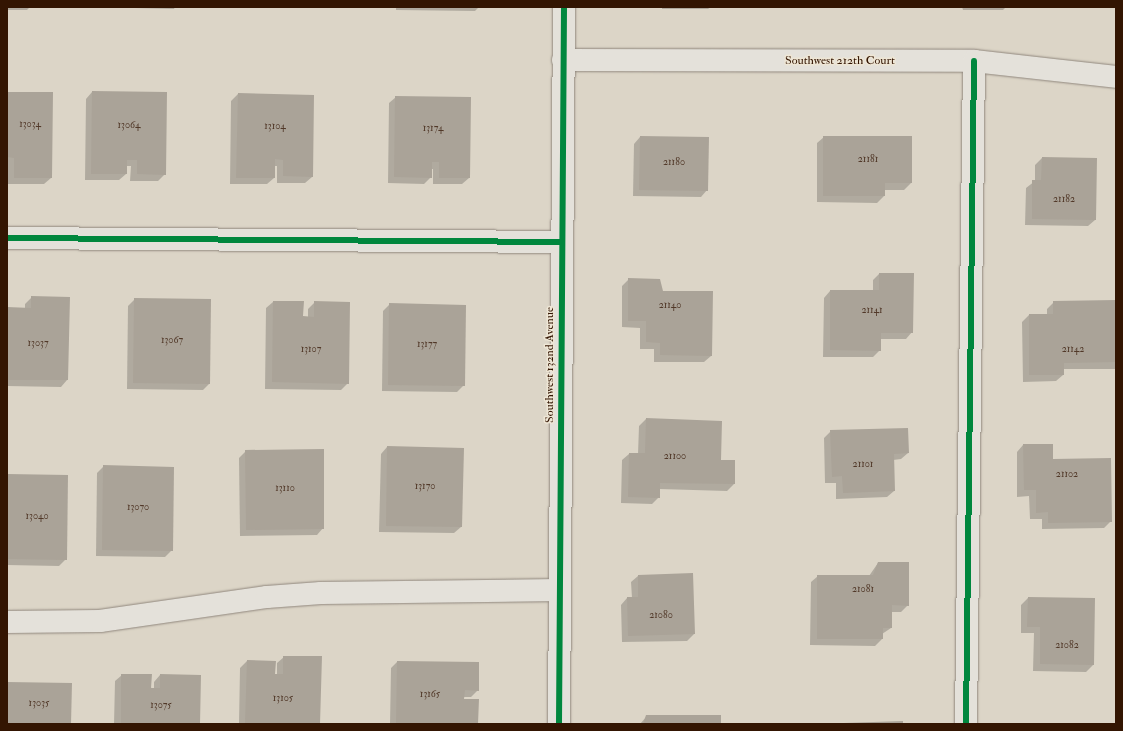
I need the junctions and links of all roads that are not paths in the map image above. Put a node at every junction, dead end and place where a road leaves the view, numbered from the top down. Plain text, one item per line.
1 (564, 7) edge
2 (564, 60) junction
3 (974, 61) junction
4 (1116, 77) edge
5 (7, 238) edge
6 (562, 242) junction
7 (560, 590) junction
8 (7, 622) edge
9 (558, 724) edge
10 (966, 724) edge

1 - 2 street, Southwest 132nd Avenue
2 - 3 street, Southwest 212th Court
2 - 6 street, Southwest 132nd Avenue
3 - 4 street, Southwest 212th Court
3 - 10 street
5 - 6 street
6 - 7 street, Southwest 132nd Avenue
7 - 8 street
7 - 9 street, Southwest 132nd Avenue

